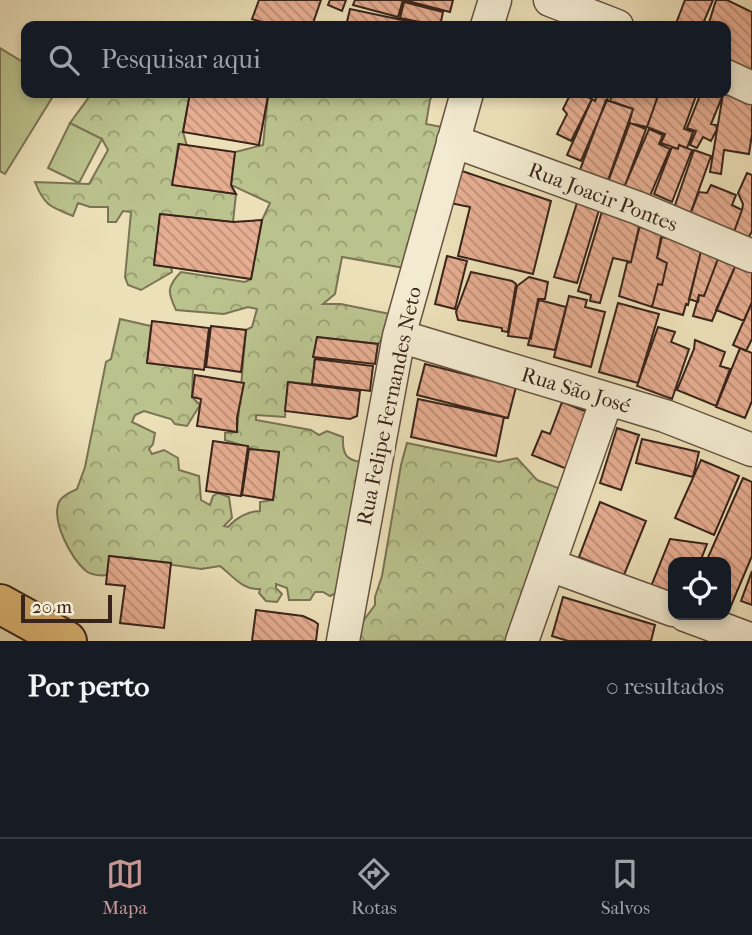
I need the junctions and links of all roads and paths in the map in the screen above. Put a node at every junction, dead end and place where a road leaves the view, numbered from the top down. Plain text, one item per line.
1 (495, 0) edge
2 (550, 0) edge
3 (489, 21) edge
4 (604, 21) edge
5 (731, 78) edge
6 (752, 88) edge
7 (466, 98) edge
8 (453, 141) junction
9 (752, 256) edge
10 (398, 336) junction
11 (607, 399) junction
12 (752, 450) edge
13 (550, 565) junction
14 (0, 604) edge
15 (668, 608) edge
16 (698, 620) edge
17 (752, 640) edge
18 (67, 641) edge
19 (343, 641) edge
20 (522, 641) edge

1 - 3 street
2 - 4 street
5 - 6 street
7 - 8 street, Rua Felipe Fernandes Neto
8 - 9 street, Rua Joacir Pontes
8 - 10 street, Rua Felipe Fernandes Neto
10 - 11 street, Rua São José
10 - 19 street, Rua Felipe Fernandes Neto
11 - 12 street, Rua São José
11 - 13 street
13 - 15 street
13 - 20 street
14 - 18 main road
16 - 17 street

